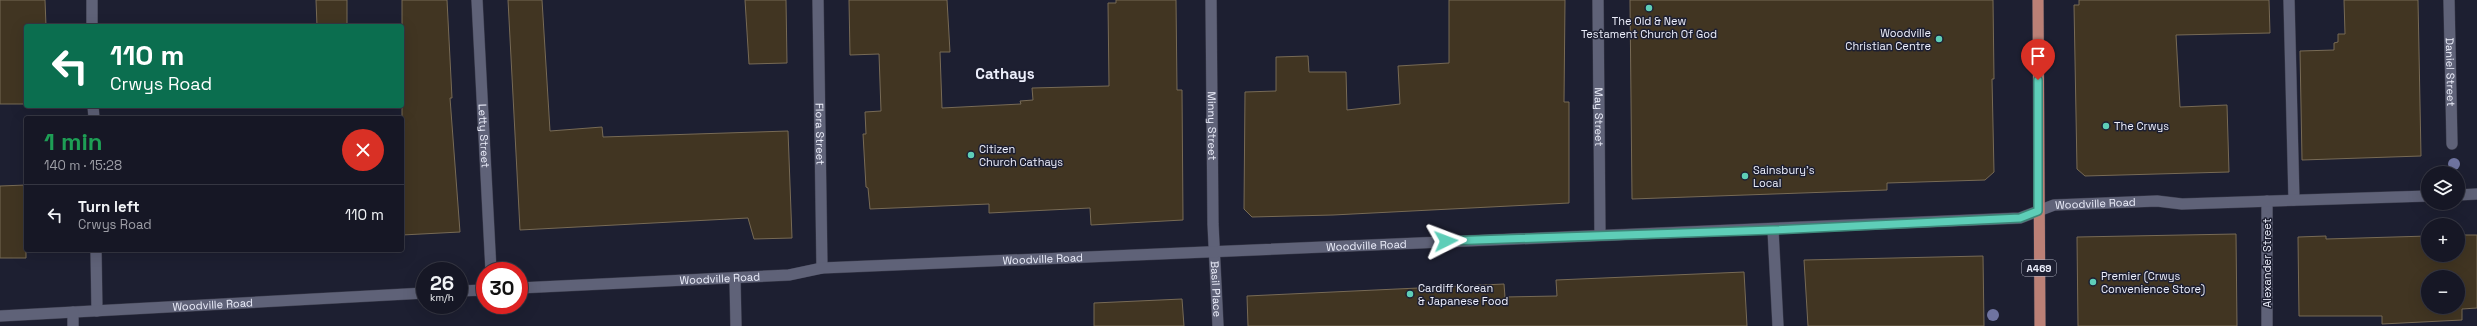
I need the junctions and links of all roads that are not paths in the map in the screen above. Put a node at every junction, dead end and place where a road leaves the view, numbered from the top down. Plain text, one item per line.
1 (92, 0) edge
2 (477, 0) edge
3 (818, 0) edge
4 (1211, 0) edge
5 (1598, 0) edge
6 (2038, 0) edge
7 (2289, 0) edge
8 (2449, 0) edge
9 (92, 24) edge
10 (2452, 144) dead end
11 (2477, 194) edge
12 (2465, 195) edge
13 (2421, 196) edge
14 (2294, 200) junction
15 (2267, 201) junction
16 (2038, 211) junction
17 (1773, 230) junction
18 (1600, 235) junction
19 (1215, 251) junction
20 (96, 252) edge
21 (491, 262) edge
22 (822, 268) junction
23 (735, 279) junction
24 (528, 288) edge
25 (416, 293) edge
26 (97, 311) junction
27 (73, 312) junction
28 (0, 316) edge
29 (73, 326) edge
30 (736, 326) edge
31 (1218, 326) edge
32 (1778, 326) edge
33 (2040, 326) edge
34 (2267, 326) edge

1 - 9 street
2 - 21 street, Letty Street
3 - 22 street, Flora Street
4 - 19 street, Minny Street
5 - 18 street, May Street
6 - 16 main road, A469
7 - 14 street
8 - 10 street, Daniel Street
11 - 12 street
13 - 14 street, Woodville Road
14 - 15 street, Woodville Road
15 - 16 street, Woodville Road
15 - 34 street, Alexander Street
16 - 17 street, Woodville Road
16 - 33 main road, A469
17 - 18 street, Woodville Road
17 - 32 street
18 - 19 street, Woodville Road
19 - 22 street, Woodville Road
19 - 31 street, Basil Place
20 - 26 street
22 - 23 street, Woodville Road
23 - 24 street, Woodville Road
23 - 30 street
25 - 26 street, Woodville Road
26 - 27 street, Woodville Road
27 - 28 street, Woodville Road
27 - 29 street

